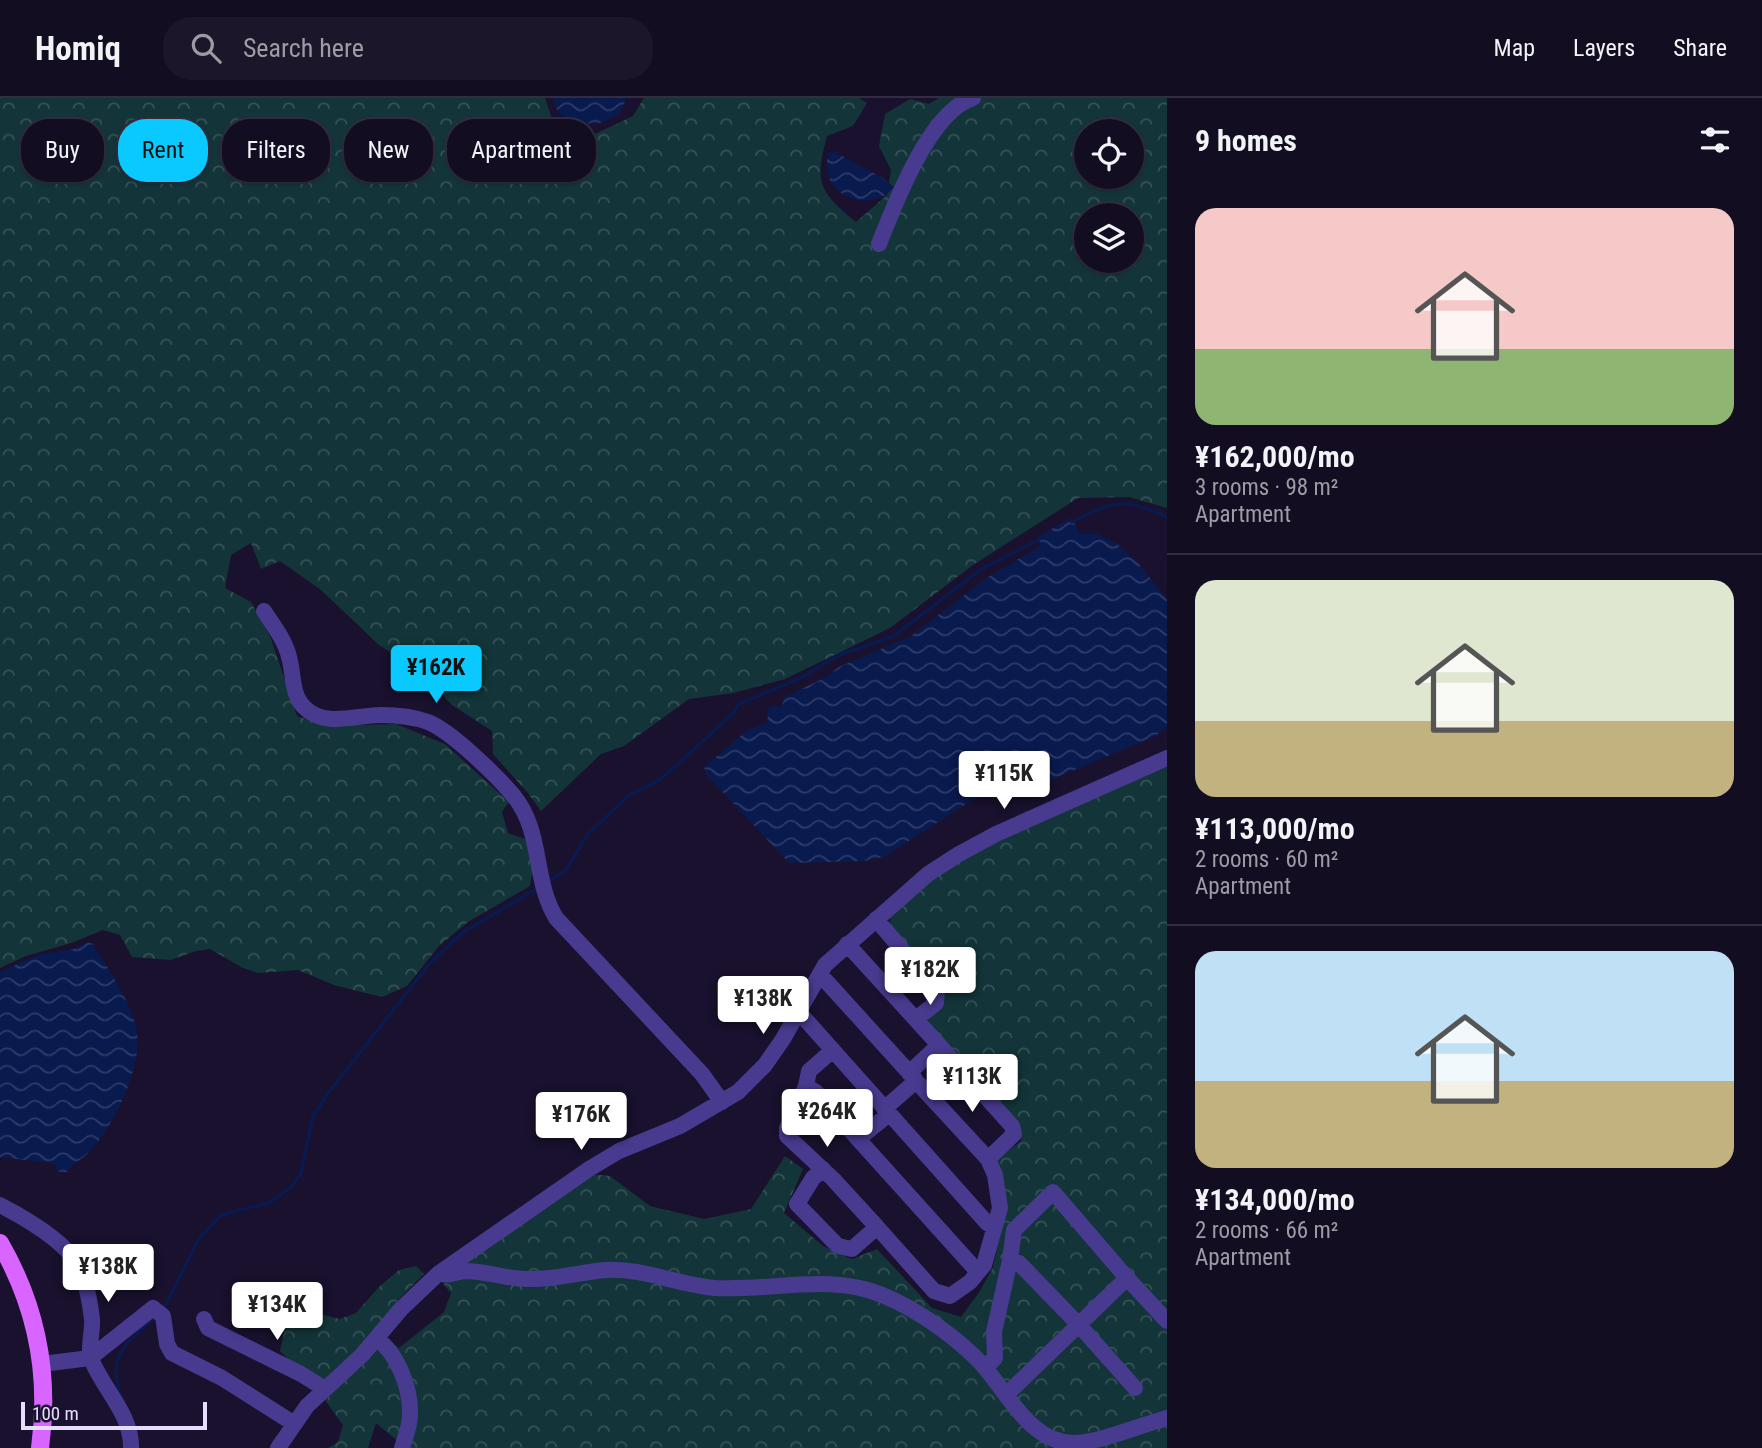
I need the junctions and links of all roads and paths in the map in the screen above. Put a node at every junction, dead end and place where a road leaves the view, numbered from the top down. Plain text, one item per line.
1 (973, 98) edge
2 (879, 244) dead end
3 (264, 611) dead end
4 (1167, 758) edge
5 (876, 919) junction
6 (847, 944) junction
7 (820, 977) junction
8 (797, 1015) junction
9 (916, 1019) junction
10 (939, 1045) junction
11 (833, 1050) junction
12 (913, 1077) junction
13 (806, 1086) junction
14 (722, 1102) junction
15 (887, 1111) junction
16 (858, 1139) junction
17 (988, 1158) junction
18 (823, 1169) junction
19 (0, 1205) edge
20 (877, 1227) junction
21 (994, 1227) junction
22 (0, 1244) edge
23 (1010, 1260) junction
24 (978, 1272) junction
25 (439, 1273) junction
26 (1127, 1278) junction
27 (204, 1319) dead end
28 (1167, 1321) edge
29 (1079, 1325) junction
30 (377, 1339) junction
31 (90, 1358) junction
32 (42, 1364) junction
33 (985, 1367) junction
34 (1135, 1388) dead end
35 (325, 1389) junction
36 (1007, 1394) junction
37 (1167, 1418) edge
38 (293, 1423) junction
39 (40, 1448) edge
40 (131, 1448) edge
41 (278, 1448) edge
42 (402, 1448) edge

1 - 2 street
3 - 14 street
4 - 5 street
5 - 6 street
5 - 9 street
6 - 7 street
6 - 9 street
7 - 8 street
7 - 12 street
8 - 11 street
8 - 14 street
9 - 10 street
10 - 12 street
10 - 17 street
11 - 13 street
11 - 15 street
12 - 15 street
12 - 17 street
13 - 16 street
13 - 18 street
14 - 25 street
15 - 16 street
15 - 21 street
16 - 24 street
17 - 21 street
18 - 20 street
18 - 20 street
19 - 31 street
20 - 24 street
21 - 24 street
22 - 32 main road
23 - 26 street
23 - 29 street
23 - 33 street
25 - 30 street
25 - 33 street
26 - 28 street
26 - 29 street
27 - 35 street
29 - 34 street
29 - 36 street
30 - 35 street
30 - 42 street
31 - 32 street
31 - 38 street
31 - 40 street
32 - 39 main road
33 - 36 street
35 - 38 street
36 - 37 street
38 - 41 street

